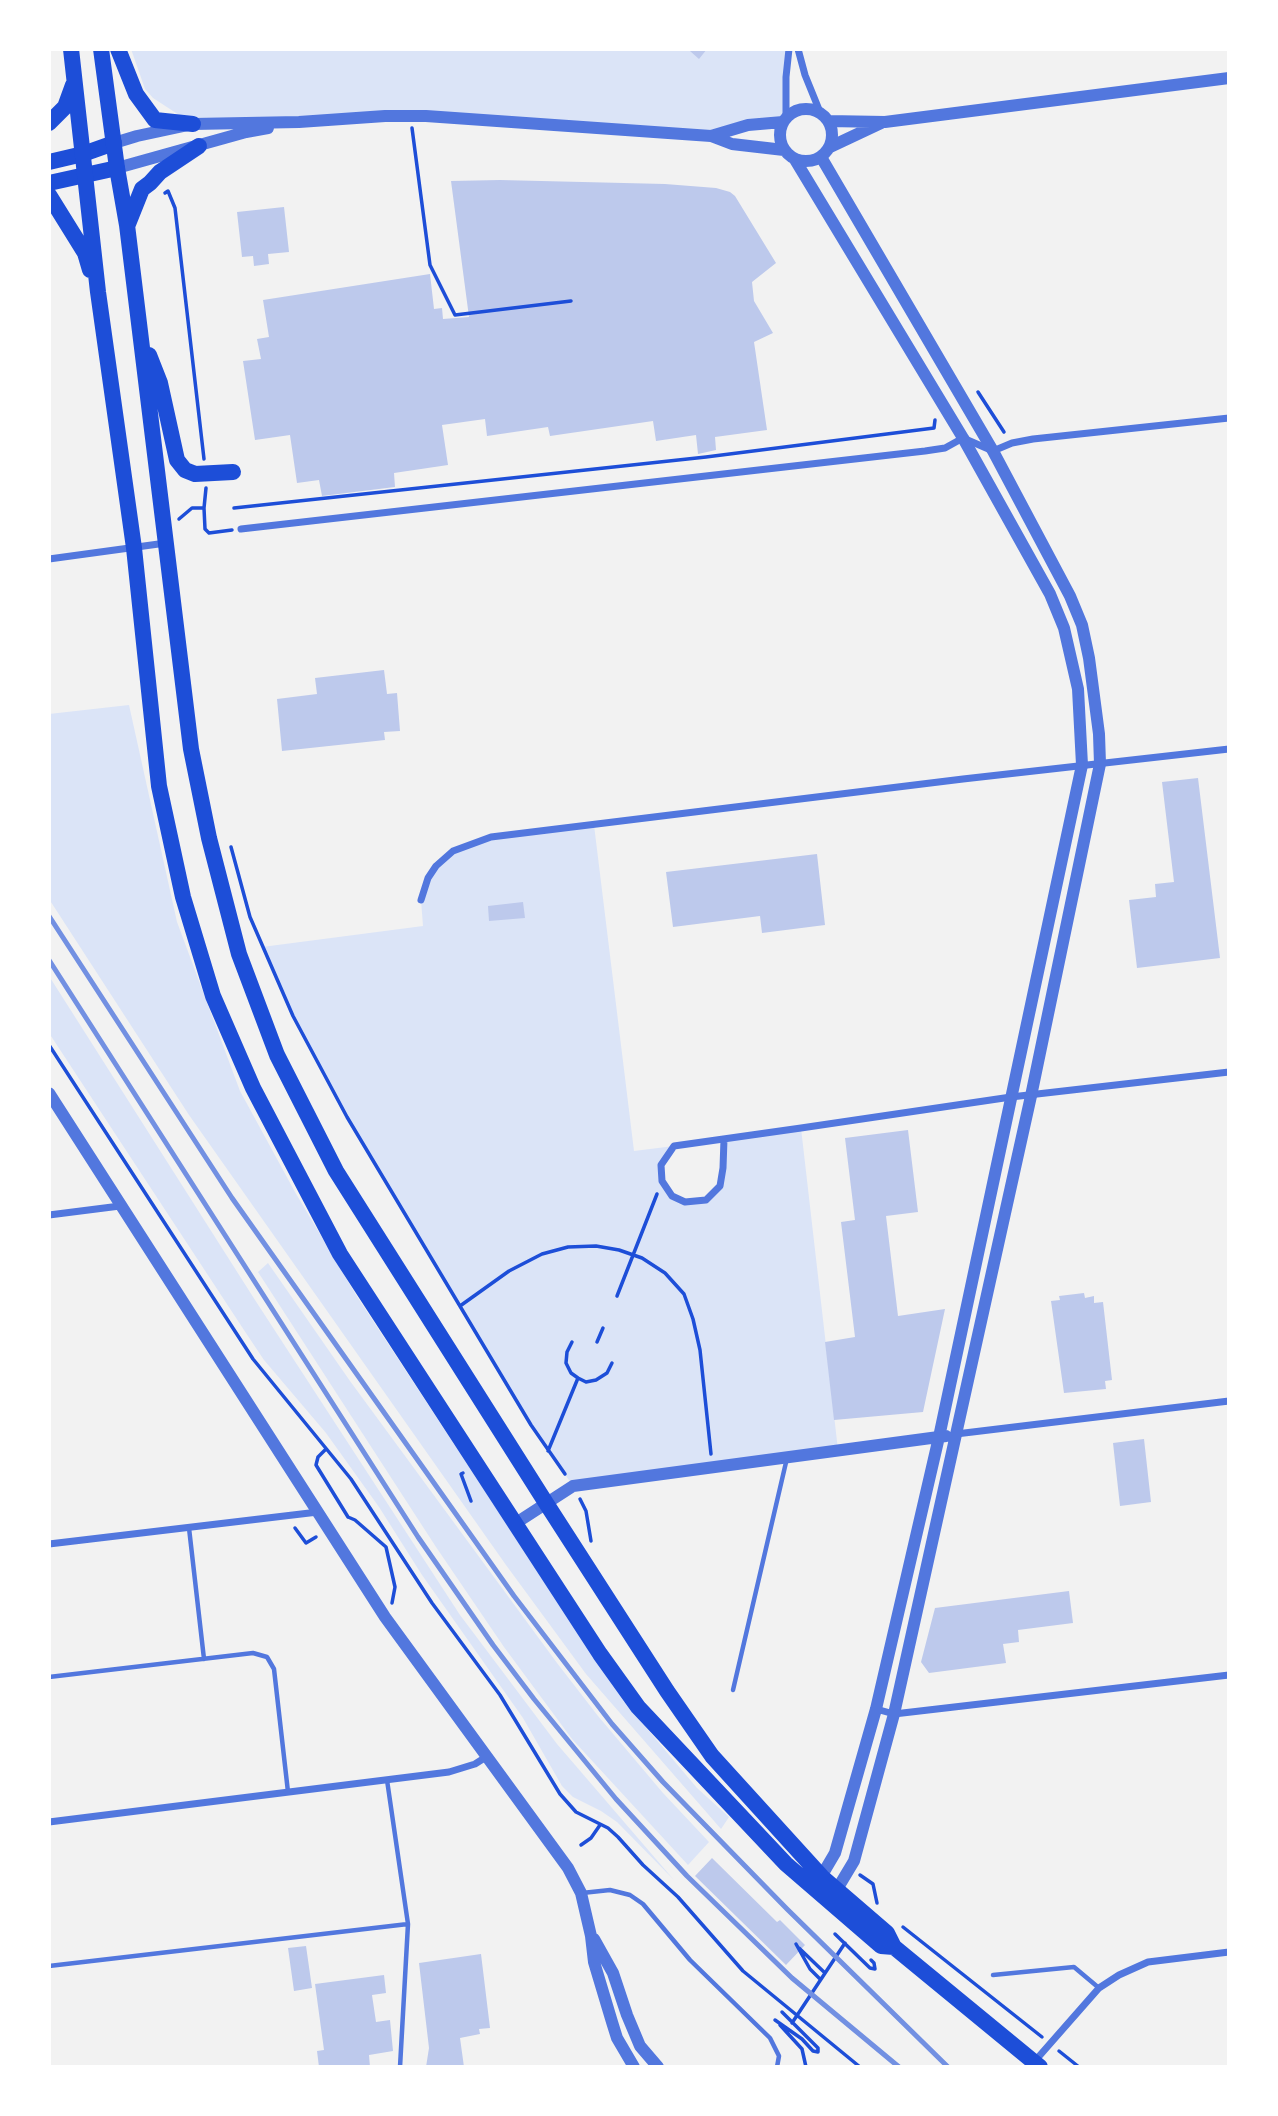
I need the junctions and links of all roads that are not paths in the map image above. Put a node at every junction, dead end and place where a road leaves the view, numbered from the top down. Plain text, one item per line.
1 (71, 49) edge
2 (102, 49) edge
3 (118, 49) edge
4 (789, 49) edge
5 (799, 49) edge
6 (1229, 78) edge
7 (75, 81) junction
8 (824, 117) junction
9 (785, 120) junction
10 (299, 122) junction
11 (885, 122) junction
12 (49, 123) edge
13 (193, 124) junction
14 (711, 136) junction
15 (114, 144) junction
16 (199, 146) junction
17 (826, 152) junction
18 (83, 154) junction
19 (789, 154) junction
20 (49, 162) edge
21 (117, 168) junction
22 (85, 177) junction
23 (49, 183) edge
24 (49, 195) edge
25 (127, 225) junction
26 (98, 292) junction
27 (140, 333) junction
28 (1229, 418) edge
29 (963, 438) junction
30 (993, 450) junction
31 (233, 472) dead end
32 (241, 529) road end
33 (167, 543) junction
34 (134, 548) junction
35 (49, 559) edge
36 (1229, 749) edge
37 (1100, 764) junction
38 (1082, 765) junction
39 (421, 900) dead end
40 (1229, 1072) edge
41 (49, 1093) edge
42 (1031, 1096) junction
43 (1011, 1097) junction
44 (724, 1139) junction
45 (120, 1206) junction
46 (49, 1215) edge
47 (1229, 1401) edge
48 (956, 1434) junction
49 (939, 1437) junction
50 (787, 1457) junction
51 (546, 1503) junction
52 (318, 1512) junction
53 (516, 1523) junction
54 (189, 1527) junction
55 (49, 1544) edge
56 (204, 1659) junction
57 (1229, 1675) edge
58 (49, 1677) edge
59 (733, 1690) dead end
60 (876, 1709) junction
61 (894, 1714) junction
62 (486, 1756) junction
63 (387, 1780) junction
64 (288, 1792) junction
65 (49, 1822) edge
66 (817, 1882) junction
67 (581, 1893) junction
68 (833, 1896) junction
69 (408, 1924) junction
70 (592, 1936) junction
71 (1229, 1952) edge
72 (49, 1966) edge
73 (993, 1975) dead end
74 (1099, 1988) junction
75 (646, 2055) junction
76 (1037, 2064) edge
77 (400, 2067) edge
78 (635, 2067) edge
79 (659, 2067) edge
80 (777, 2067) edge

1 - 7 main road
2 - 15 main road
3 - 13 main road
4 - 9 street
5 - 8 street
6 - 11 street
7 - 12 main road
7 - 18 main road
8 - 9 street
8 - 11 street
8 - 17 street
9 - 14 street
9 - 19 street
10 - 13 street
10 - 14 street
10 - 16 street
11 - 17 street
13 - 15 street
14 - 19 street
15 - 18 main road
15 - 21 main road
16 - 21 street
16 - 25 main road
17 - 19 street
17 - 30 street
18 - 20 main road
18 - 22 main road
19 - 29 street
21 - 22 main road
21 - 25 main road
22 - 23 main road
22 - 26 main road
24 - 26 main road
25 - 27 main road
26 - 34 main road
27 - 31 main road
27 - 33 main road
28 - 30 street
29 - 30 street
29 - 32 street
29 - 38 street
30 - 37 street
33 - 34 street
33 - 51 main road
34 - 35 street
34 - 53 main road
36 - 37 street
37 - 38 street
37 - 42 street
38 - 39 street
38 - 43 street
40 - 42 street
41 - 45 street
42 - 43 street
42 - 48 street
43 - 44 street
43 - 49 street
44 - 44 street
45 - 46 street
45 - 52 street
47 - 48 street
48 - 49 street
48 - 61 street
49 - 50 street
49 - 60 street
50 - 51 street
50 - 59 lane
51 - 53 street
51 - 66 main road
52 - 54 street
52 - 62 street
53 - 66 main road
54 - 55 street
54 - 56 lane
56 - 58 lane
56 - 64 lane
57 - 61 street
60 - 61 street
60 - 66 street
61 - 68 street
62 - 63 street
62 - 67 street
63 - 64 street
63 - 69 lane
64 - 65 street
66 - 68 main road
67 - 70 street
67 - 80 lane
68 - 76 main road
69 - 72 lane
69 - 77 lane
70 - 75 street
70 - 78 street
71 - 74 street
73 - 74 lane
74 - 76 street
75 - 78 street
75 - 79 street

